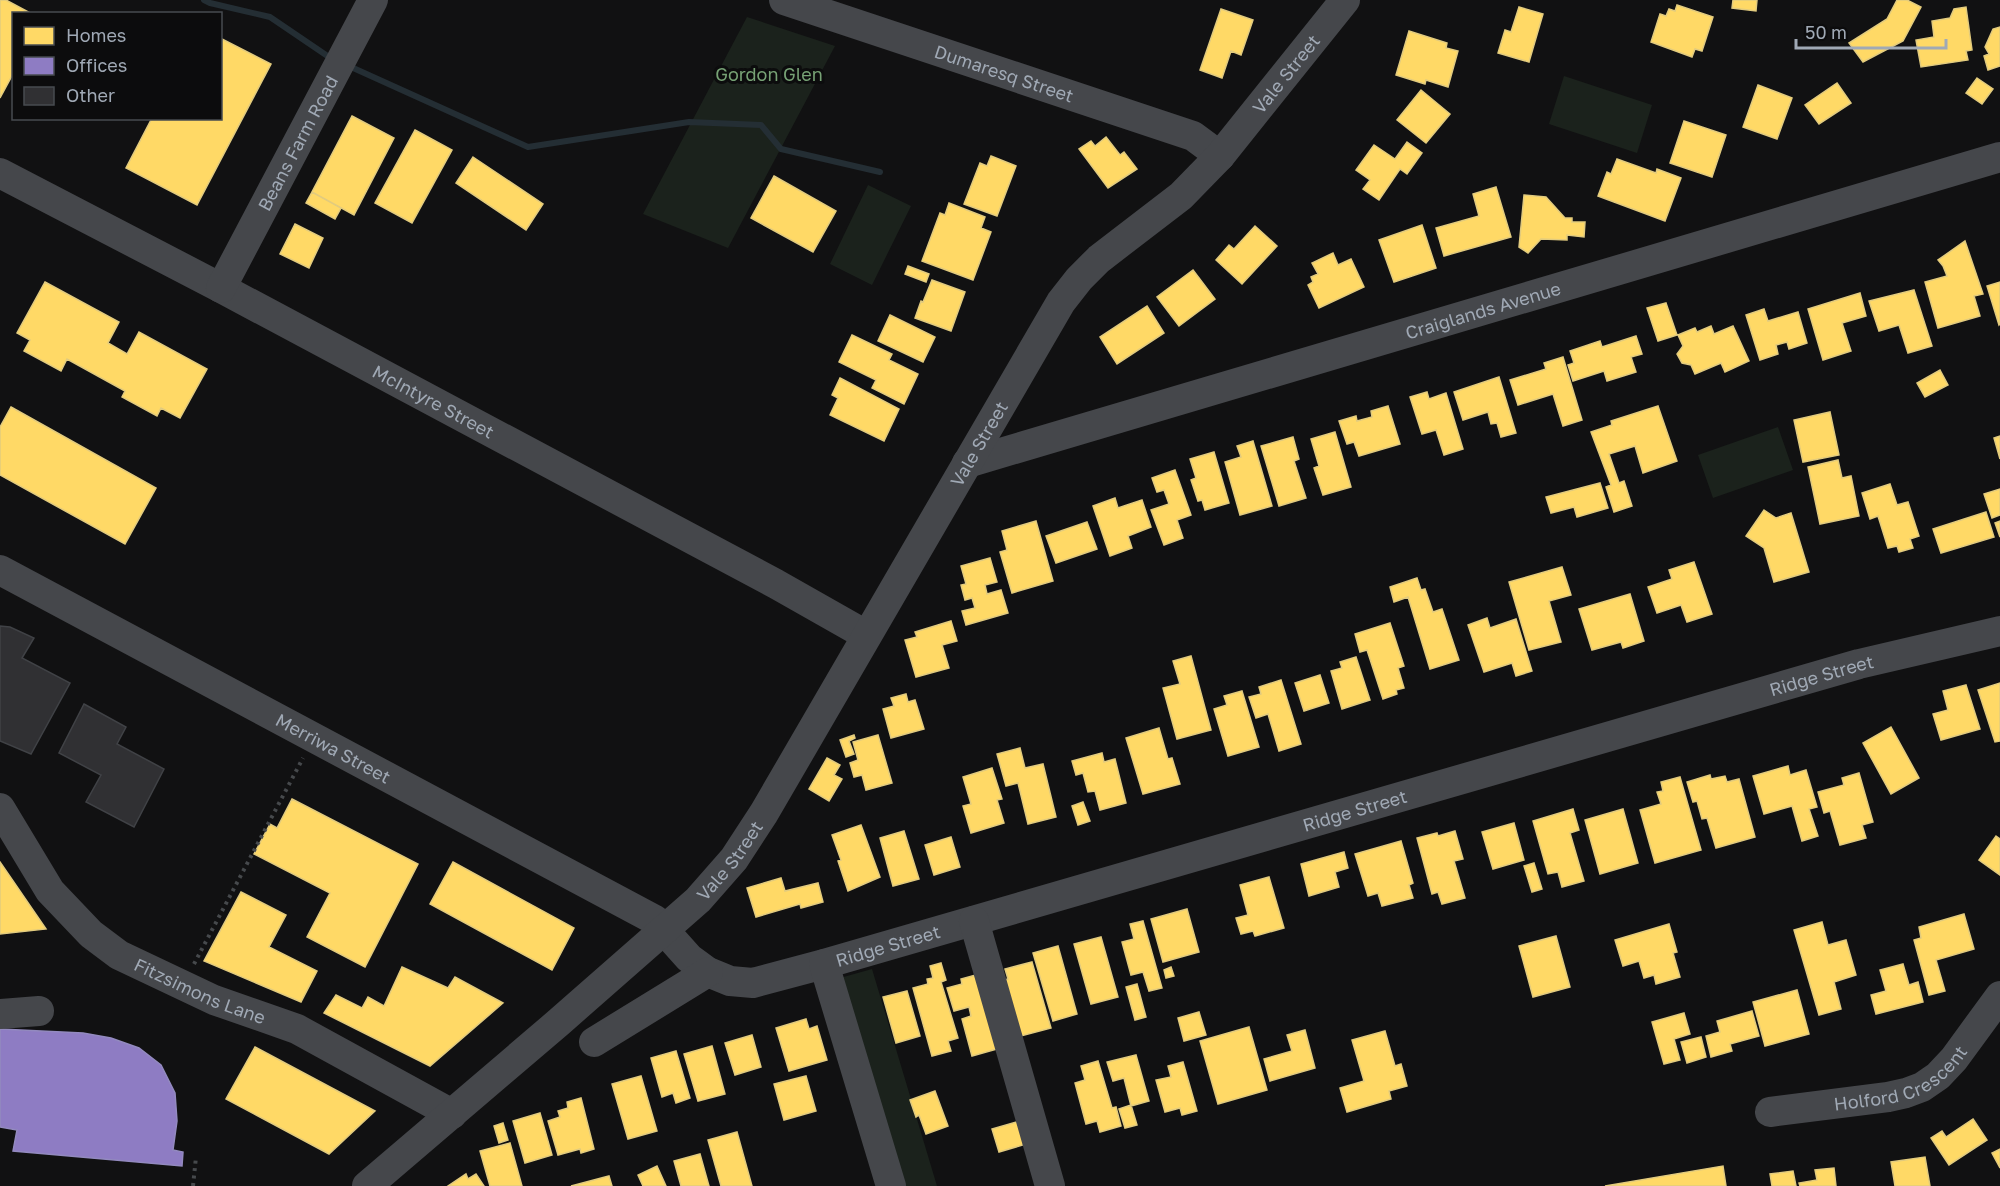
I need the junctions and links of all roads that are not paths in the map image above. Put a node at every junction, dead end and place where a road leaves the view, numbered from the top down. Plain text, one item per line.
1 (373, 0) edge
2 (784, 0) edge
3 (1345, 0) edge
4 (1220, 156) junction
5 (2000, 158) edge
6 (0, 173) edge
7 (221, 288) junction
8 (967, 463) junction
9 (0, 570) edge
10 (2000, 631) edge
11 (866, 635) junction
12 (0, 808) edge
13 (974, 921) junction
14 (664, 931) junction
15 (824, 964) junction
16 (708, 972) junction
17 (2000, 996) edge
18 (39, 1011) dead end
19 (0, 1014) edge
20 (594, 1042) dead end
21 (1770, 1112) dead end
22 (452, 1114) junction
23 (367, 1186) edge
24 (891, 1186) edge
25 (1050, 1186) edge

1 - 7 street, Beans Farm Road
2 - 4 street, Dumaresq Street
3 - 4 street, Vale Street
4 - 8 street, Vale Street
5 - 8 street, Craiglands Avenue
6 - 7 street, McIntyre Street
7 - 11 street, McIntyre Street
8 - 11 street, Vale Street
9 - 14 street, Merriwa Street
10 - 13 street, Ridge Street
11 - 14 street, Vale Street
12 - 22 street, Fitzsimons Lane
13 - 15 street, Ridge Street
13 - 25 street
14 - 16 street, Ridge Street
14 - 22 street
15 - 16 street, Ridge Street
15 - 24 street
16 - 20 street
17 - 21 street, Holford Crescent
18 - 19 street
22 - 23 street

